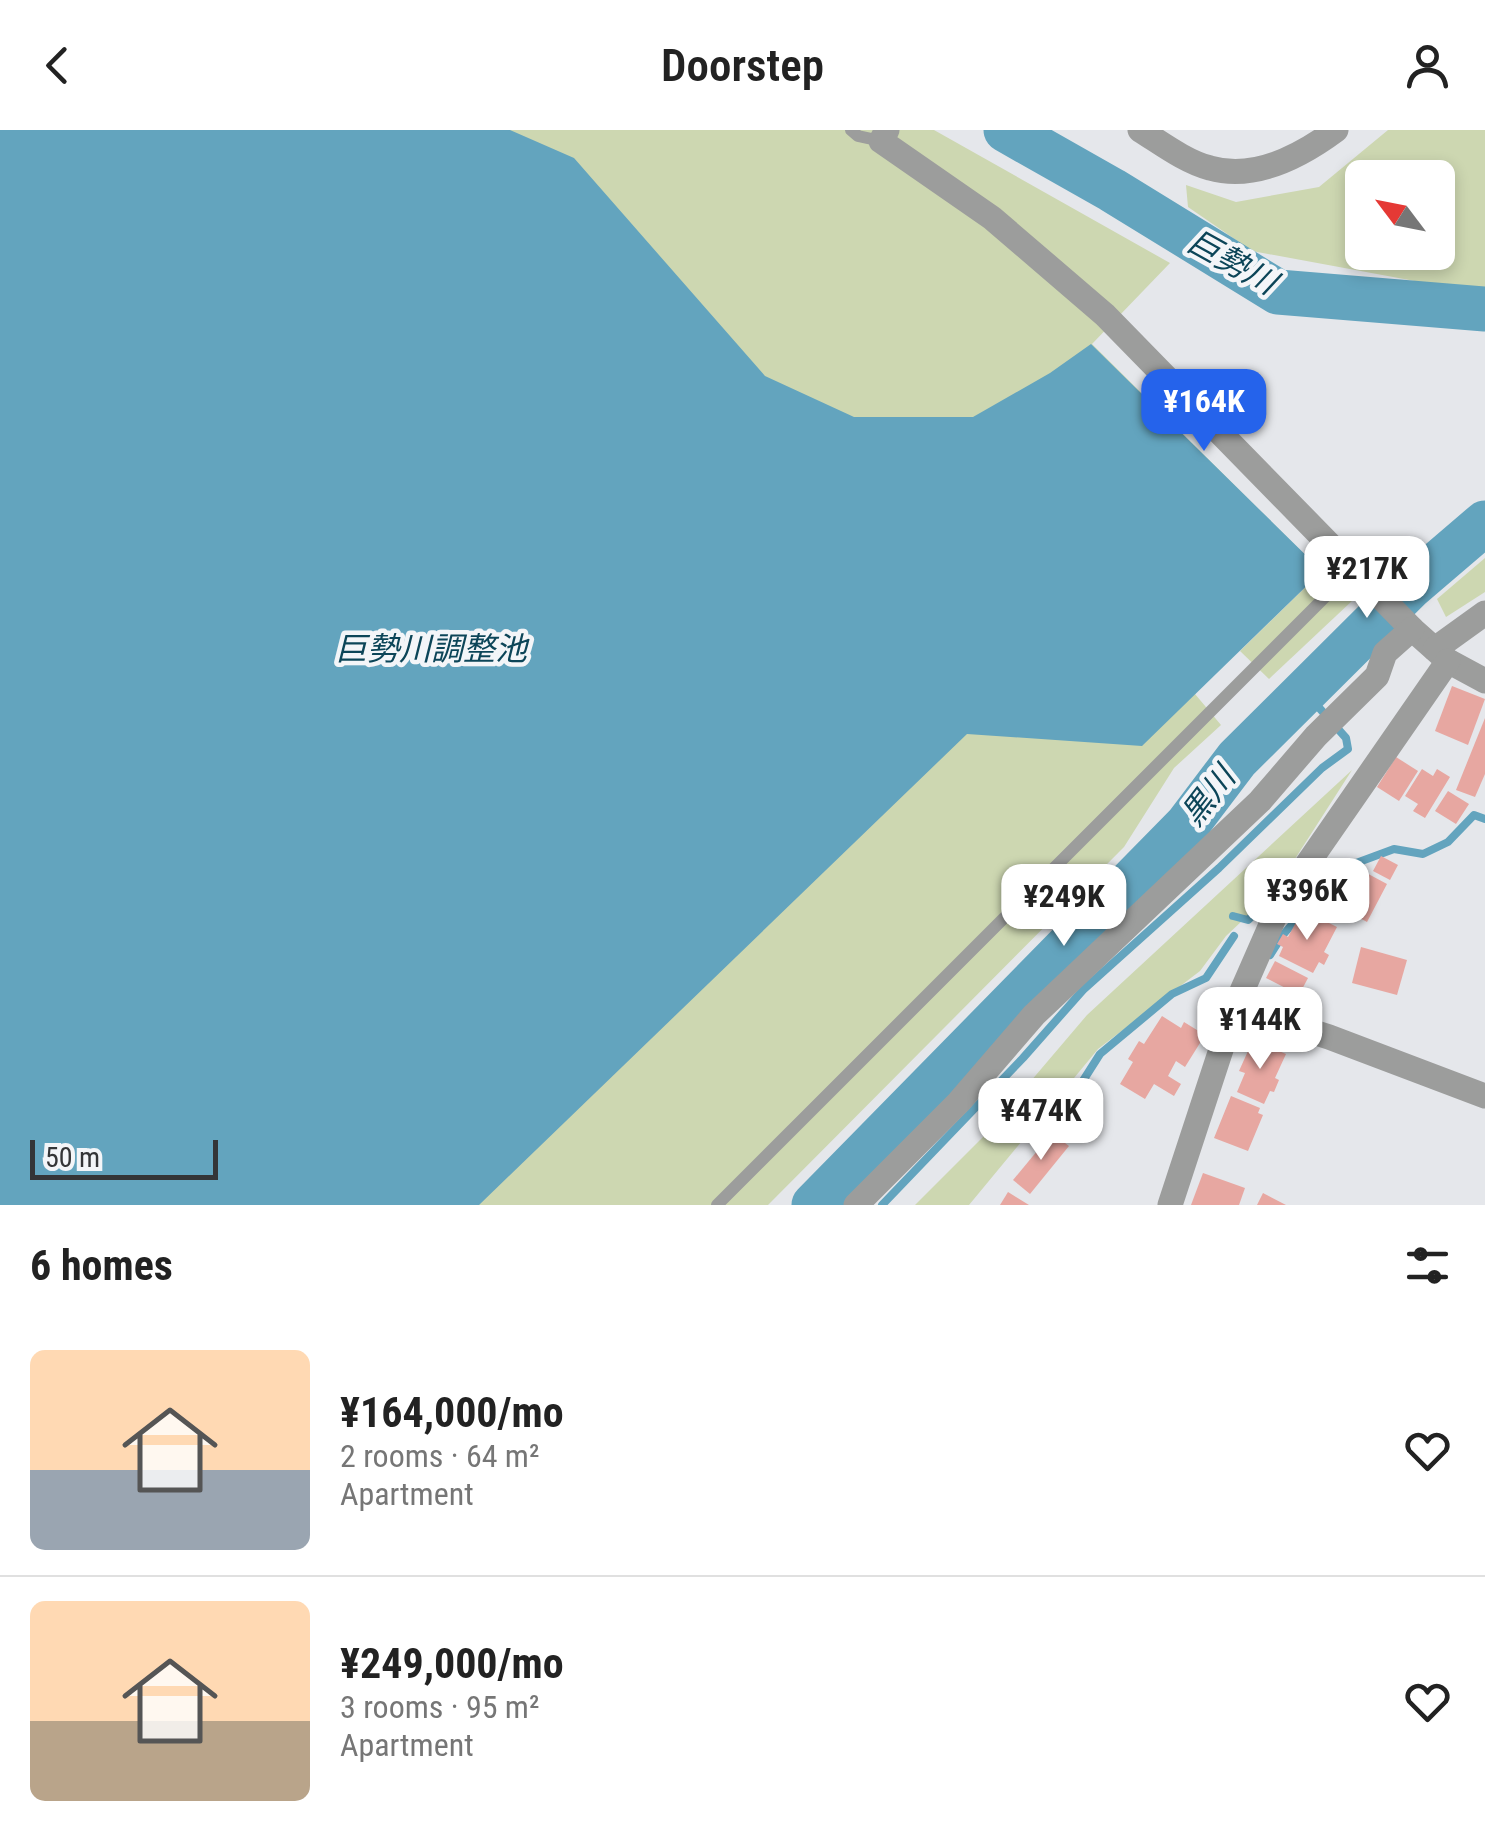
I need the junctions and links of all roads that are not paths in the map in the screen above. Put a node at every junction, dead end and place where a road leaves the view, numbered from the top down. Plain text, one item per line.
1 (851, 130) edge
2 (1140, 130) edge
3 (1336, 130) edge
4 (884, 135) edge
5 (1352, 564) junction
6 (1485, 613) edge
7 (1412, 629) junction
8 (1442, 655) junction
9 (1485, 680) edge
10 (1235, 1007) junction
11 (1485, 1096) edge
12 (717, 1205) edge
13 (856, 1205) edge
14 (1170, 1205) edge

1 - 4 lane
2 - 3 street
4 - 5 street
5 - 7 street
5 - 12 lane
6 - 8 street
7 - 8 street
7 - 13 street
8 - 9 street
8 - 10 street
10 - 11 street
10 - 14 street

